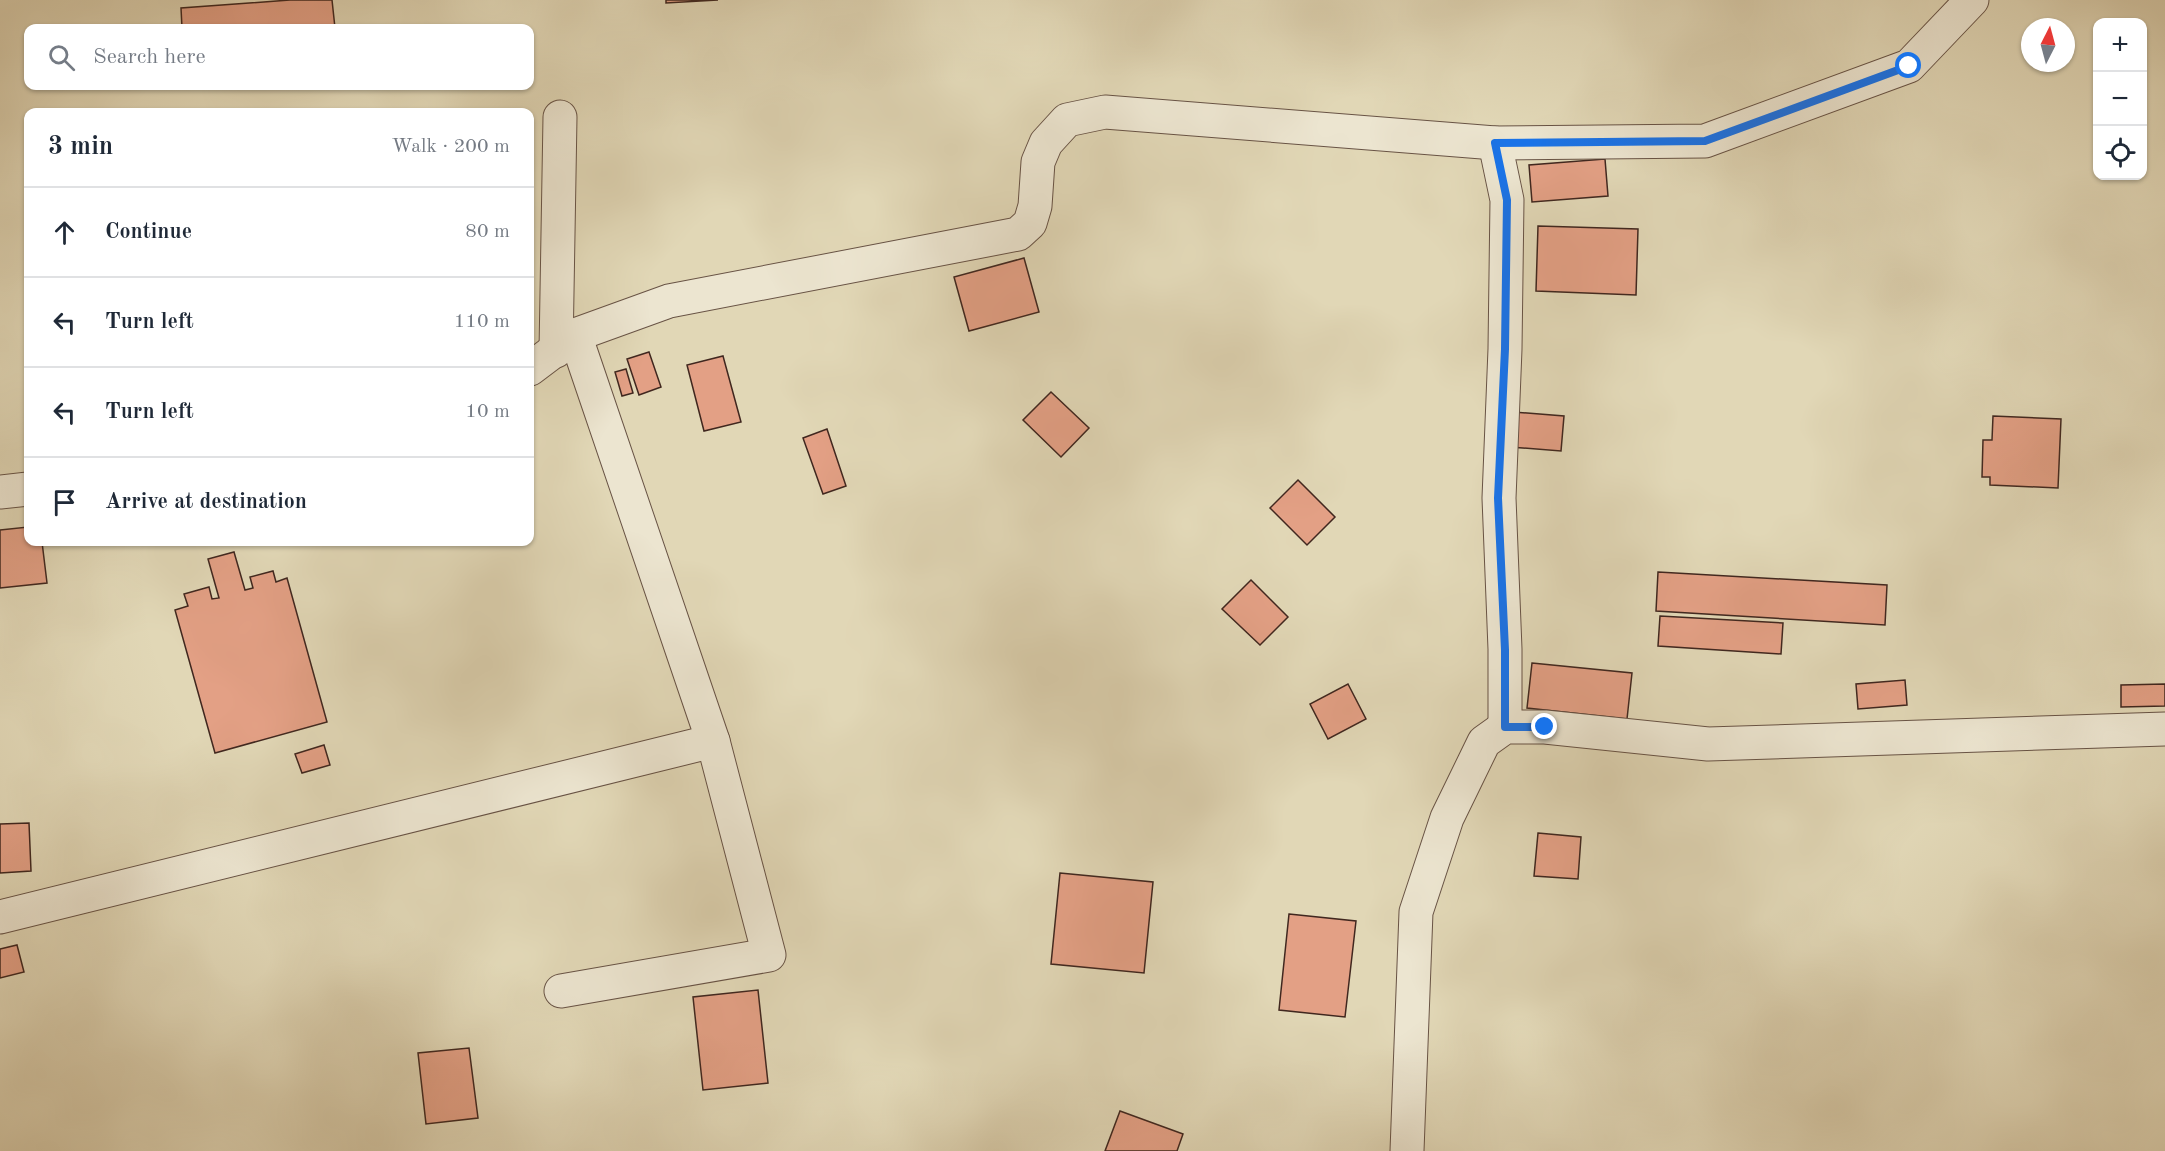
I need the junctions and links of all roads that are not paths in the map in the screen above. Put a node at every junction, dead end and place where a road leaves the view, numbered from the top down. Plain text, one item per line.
1 (1972, 0) edge
2 (560, 117) dead end
3 (1495, 143) junction
4 (565, 343) junction
5 (534, 366) edge
6 (24, 489) edge
7 (0, 492) edge
8 (1505, 727) junction
9 (2165, 729) edge
10 (714, 741) junction
11 (0, 916) edge
12 (561, 992) dead end
13 (1407, 1151) edge

1 - 3 street
2 - 4 street
3 - 4 street
3 - 8 street
4 - 5 street
4 - 10 street
6 - 7 street
8 - 9 street
8 - 13 street
10 - 11 street
10 - 12 street

